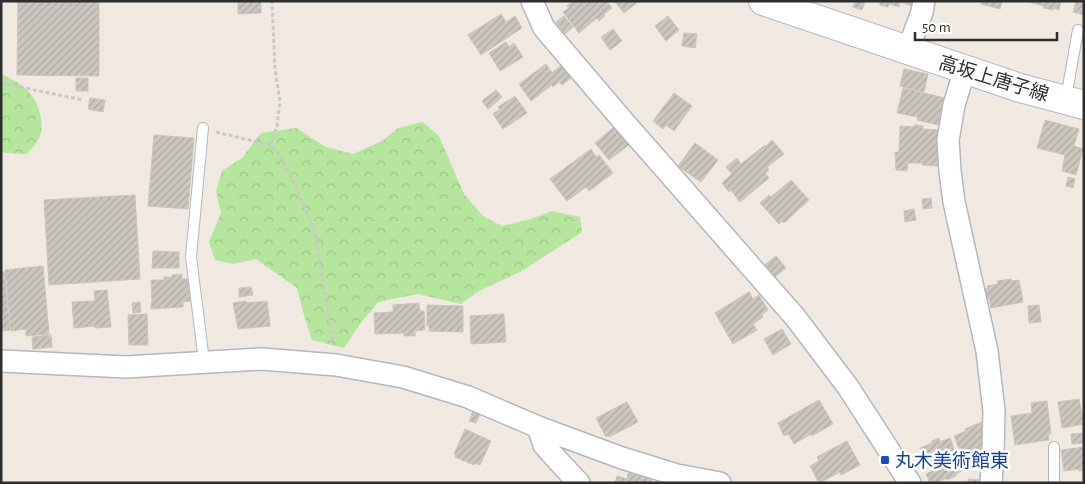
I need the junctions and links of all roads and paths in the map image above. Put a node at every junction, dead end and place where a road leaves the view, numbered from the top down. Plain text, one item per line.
1 (272, 1) edge
2 (532, 1) edge
3 (763, 1) edge
4 (924, 1) edge
5 (1078, 30) dead end
6 (908, 50) junction
7 (965, 69) junction
8 (1, 83) edge
9 (84, 100) dead end
10 (1075, 102) edge
11 (203, 128) joint
12 (270, 145) junction
13 (1, 361) edge
14 (204, 361) junction
15 (336, 365) junction
16 (538, 427) junction
17 (1054, 447) dead end
18 (580, 483) edge
19 (720, 483) edge
20 (910, 483) edge
21 (990, 483) edge
22 (1054, 483) edge

1 - 12 path
2 - 20 street
3 - 6 main road, 高坂上唐子線
4 - 6 street
5 - 10 lane
6 - 7 main road, 高坂上唐子線
7 - 10 main road, 高坂上唐子線
7 - 21 street
8 - 9 path
11 - 12 path
11 - 14 lane
12 - 15 path
13 - 14 street
14 - 15 street
15 - 16 street
16 - 18 street
16 - 19 street
17 - 22 lane

